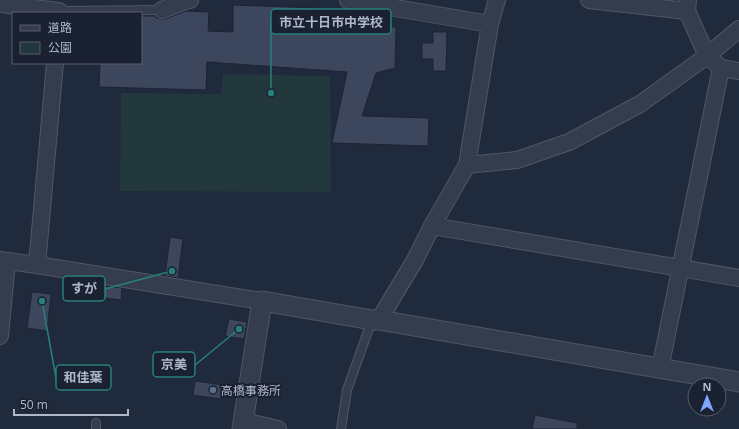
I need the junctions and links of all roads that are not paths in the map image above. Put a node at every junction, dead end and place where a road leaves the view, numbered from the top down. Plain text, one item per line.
1 (190, 0) edge
2 (348, 0) edge
3 (497, 0) edge
4 (589, 0) edge
5 (0, 4) edge
6 (163, 5) edge
7 (688, 6) edge
8 (59, 12) edge
9 (490, 24) junction
10 (739, 29) edge
11 (707, 56) junction
12 (55, 64) edge
13 (721, 68) junction
14 (739, 71) edge
15 (467, 165) junction
16 (432, 226) junction
17 (4, 260) edge
18 (37, 265) junction
19 (680, 269) junction
20 (739, 278) edge
21 (262, 301) junction
22 (376, 320) junction
23 (0, 336) edge
24 (660, 369) junction
25 (739, 382) edge
26 (242, 425) edge
27 (278, 429) edge
28 (341, 429) edge

1 - 6 street
2 - 9 street
3 - 9 street
4 - 7 street
5 - 8 street
6 - 8 lane
7 - 11 street
9 - 15 street
10 - 11 street
11 - 13 street
11 - 15 street
12 - 18 street
13 - 14 street
13 - 19 street
15 - 16 street
16 - 19 street
16 - 22 street
17 - 18 street
17 - 23 street
18 - 21 street
19 - 20 street
19 - 24 street
21 - 22 street
21 - 26 street
22 - 24 street
22 - 28 lane
24 - 25 street
26 - 27 street

